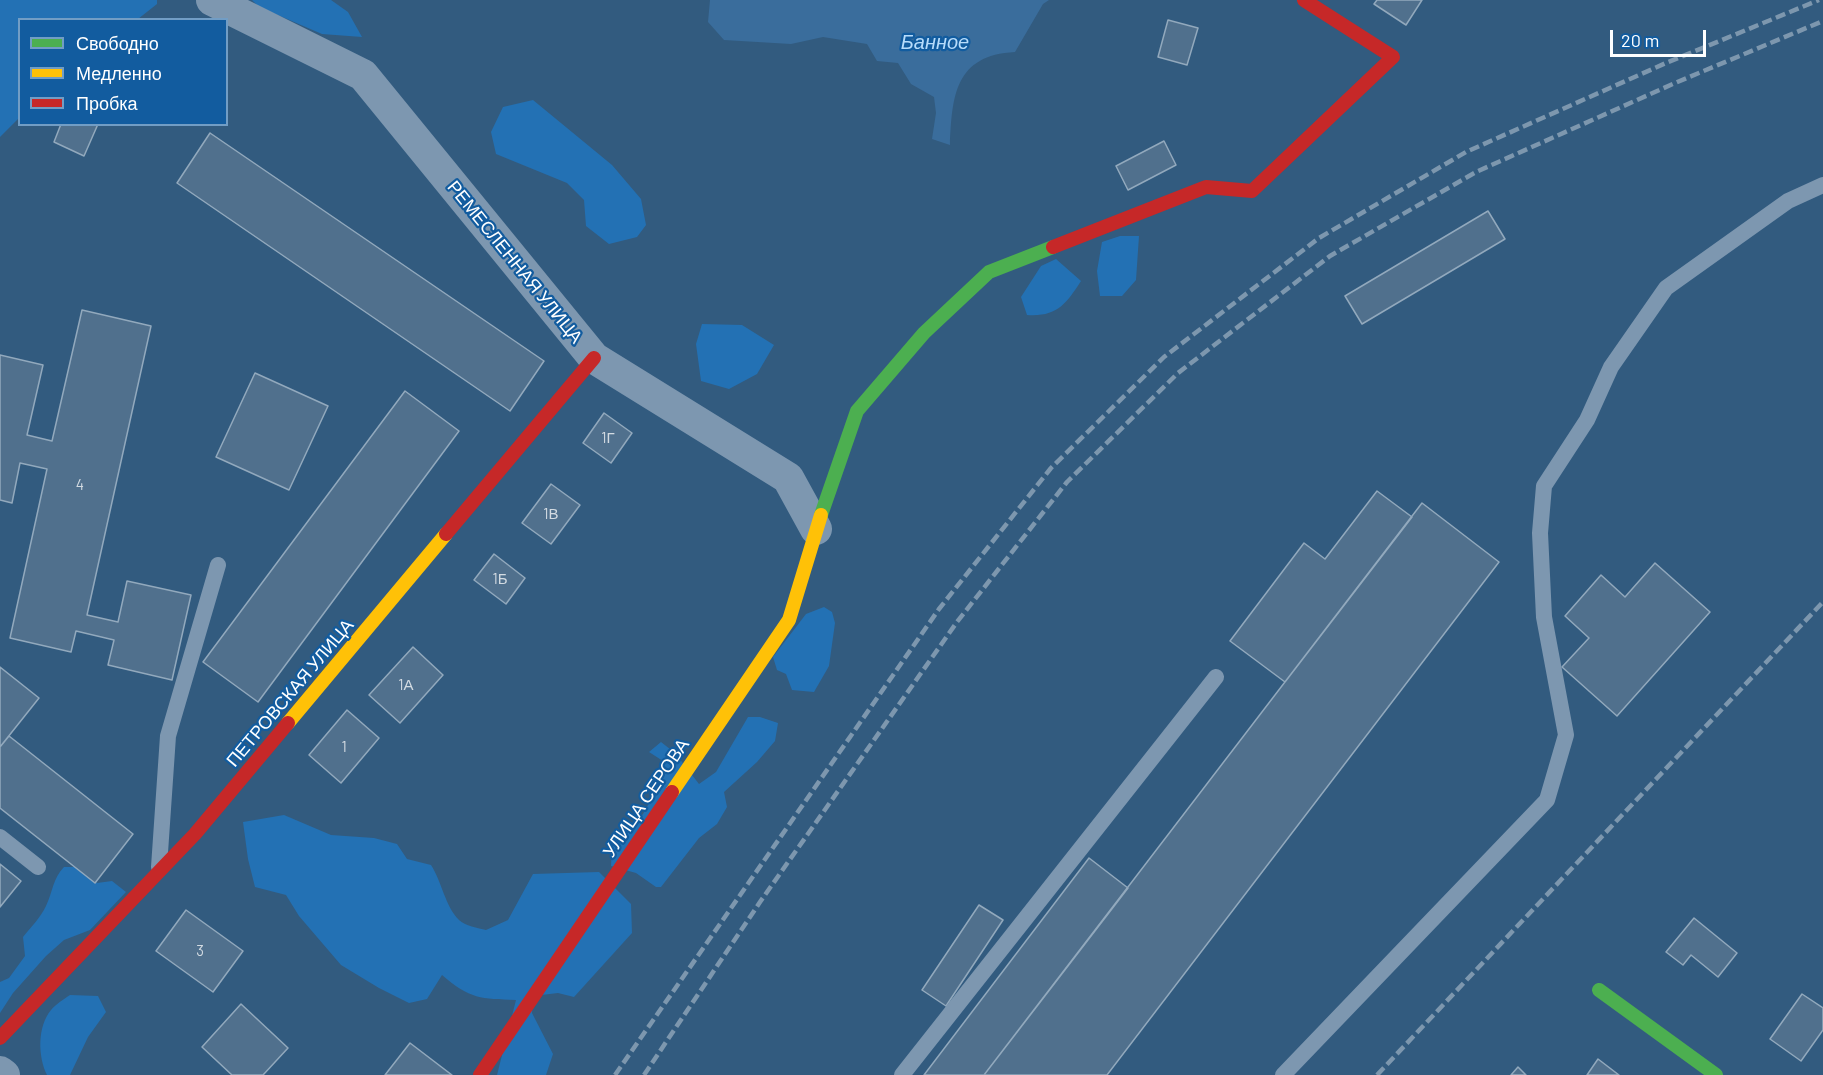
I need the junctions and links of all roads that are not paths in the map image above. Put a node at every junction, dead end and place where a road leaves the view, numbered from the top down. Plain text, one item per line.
1 (212, 0) edge
2 (1304, 0) edge
3 (1823, 184) edge
4 (594, 358) junction
5 (816, 529) junction
6 (218, 565) dead end
7 (1216, 677) dead end
8 (0, 837) edge
9 (38, 867) dead end
10 (158, 871) junction
11 (1599, 990) dead end
12 (0, 1038) edge
13 (0, 1072) edge
14 (4, 1075) edge
15 (480, 1075) edge
16 (902, 1075) edge
17 (1282, 1075) edge
18 (1716, 1075) edge

1 - 4 street, РЕМЕСЛЕННАЯ УЛИЦА
2 - 5 street, УЛИЦА СЕРОВА
3 - 17 lane
4 - 5 street, РЕМЕСЛЕННАЯ УЛИЦА
4 - 10 street, ПЕТРОВСКАЯ УЛИЦА
5 - 15 street, УЛИЦА СЕРОВА
6 - 10 lane
7 - 16 lane
8 - 9 lane
10 - 12 street, ПЕТРОВСКАЯ УЛИЦА
11 - 18 street
13 - 14 street

